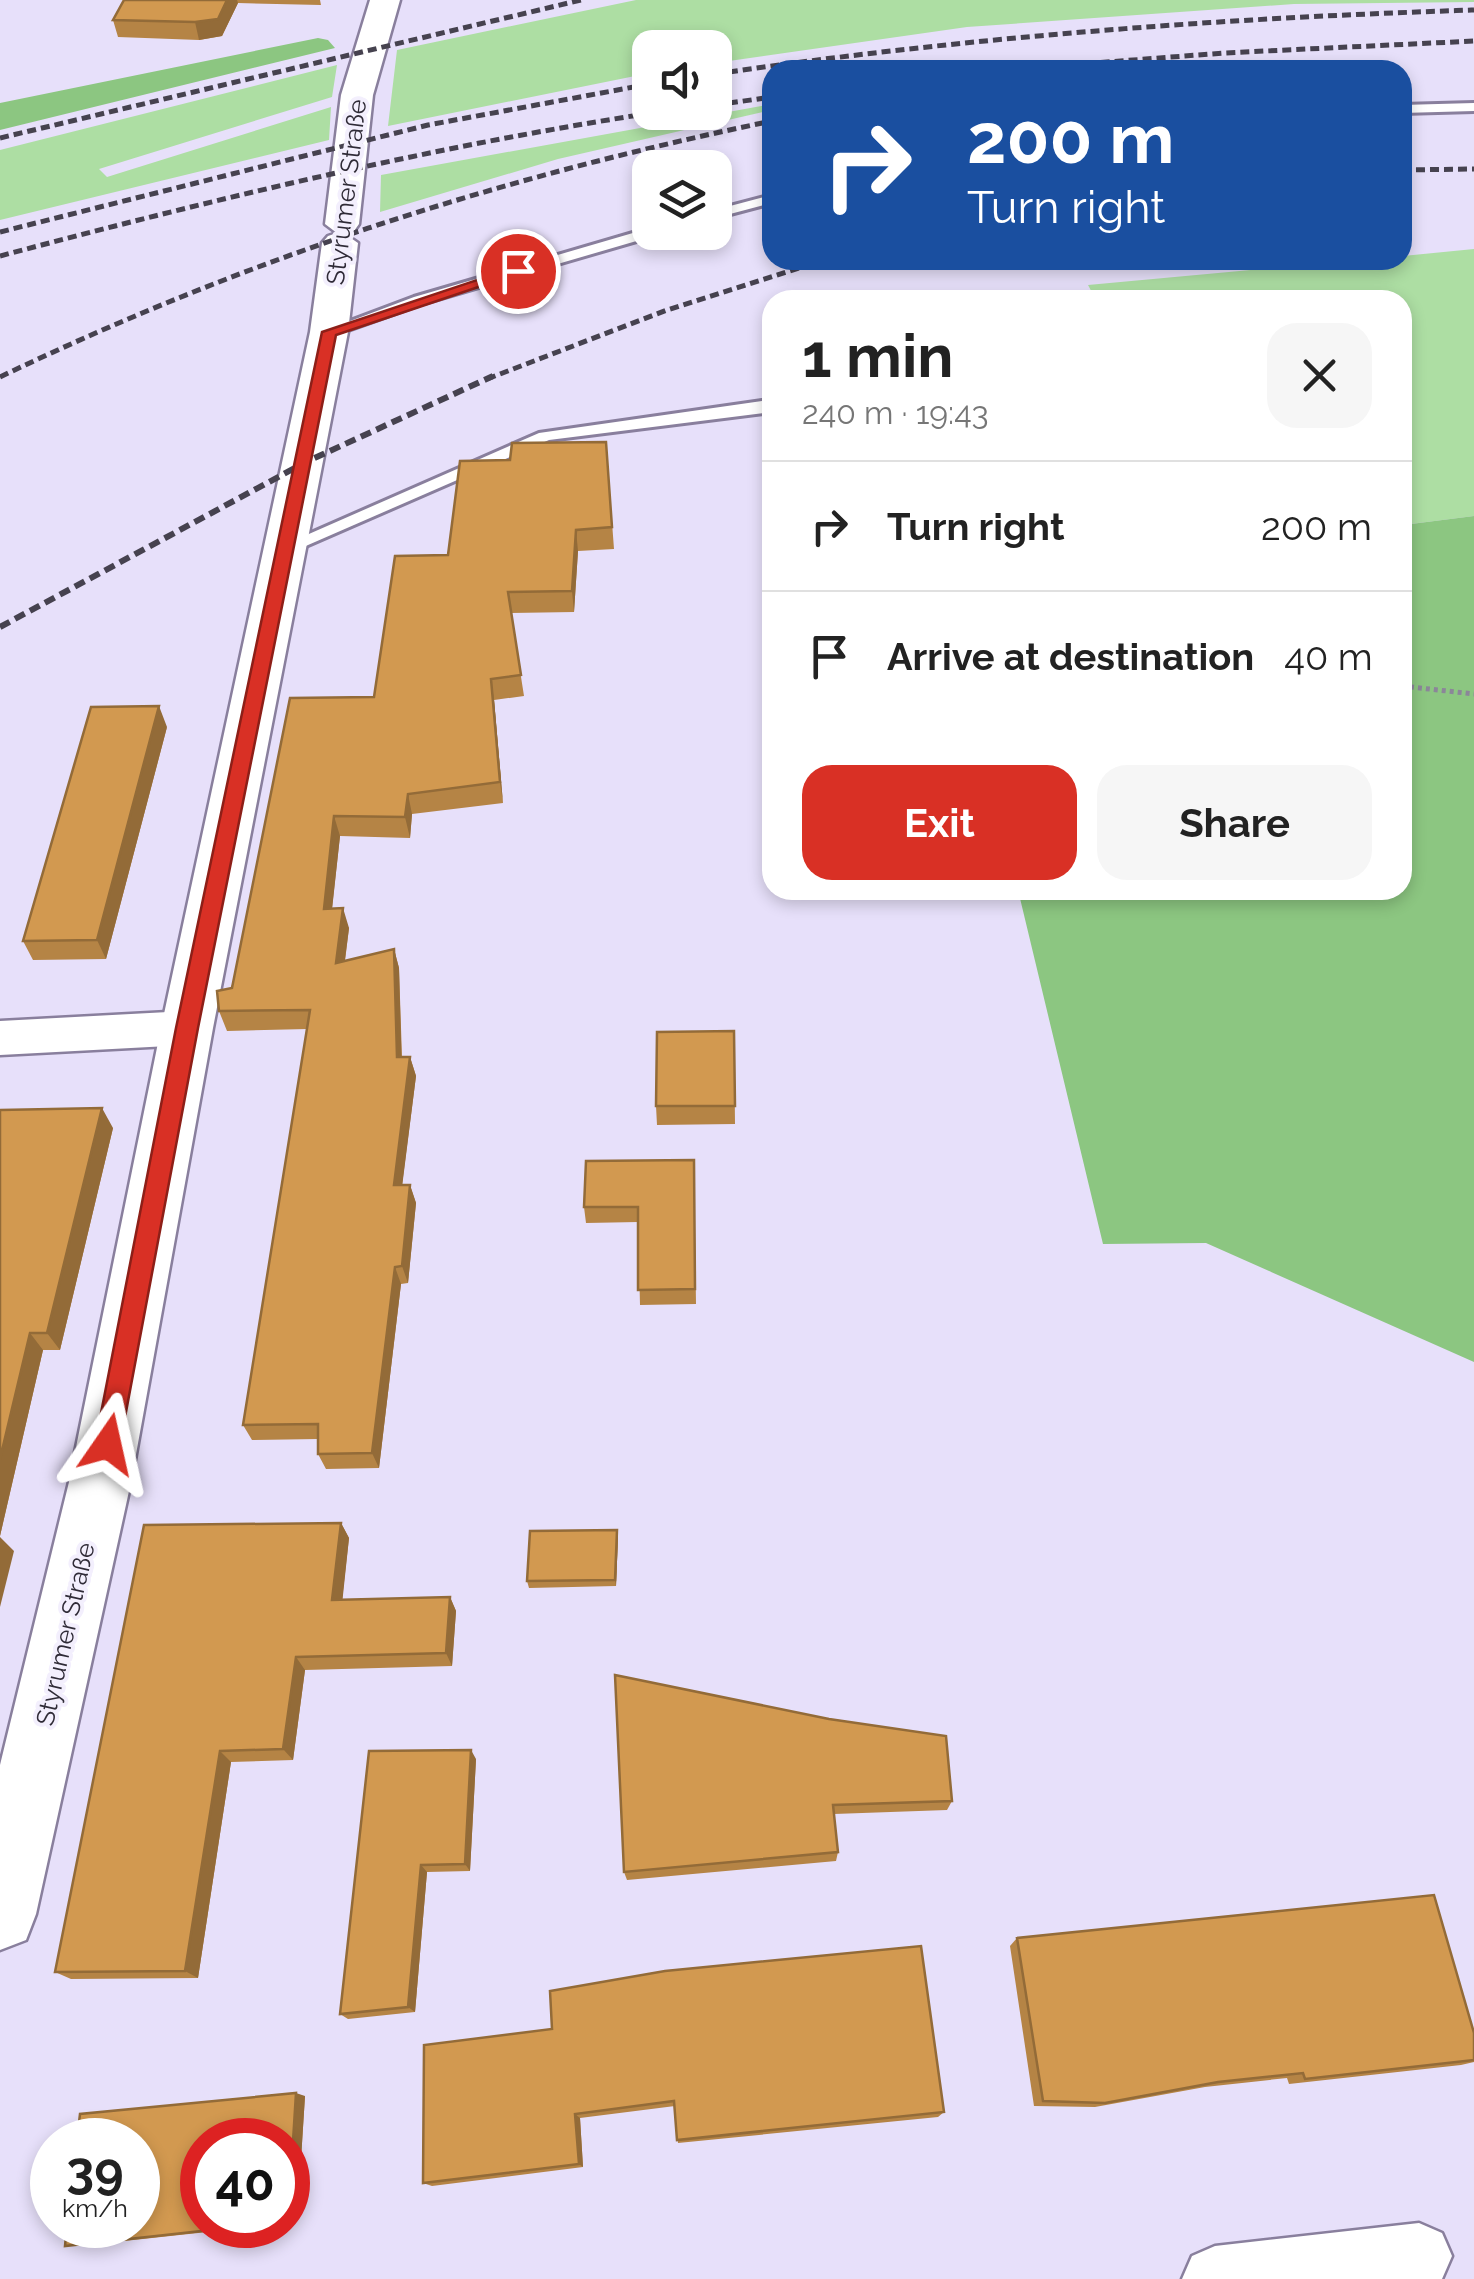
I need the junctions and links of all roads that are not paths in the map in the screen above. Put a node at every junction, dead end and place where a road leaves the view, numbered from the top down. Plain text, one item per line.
1 (386, 0) edge
2 (1474, 108) edge
3 (1412, 109) edge
4 (762, 201) edge
5 (732, 209) edge
6 (632, 238) edge
7 (329, 332) junction
8 (762, 406) edge
9 (286, 548) junction
10 (187, 1028) junction
11 (0, 1038) edge
12 (0, 1914) edge
13 (1419, 2256) dead end
14 (1216, 2279) edge

1 - 7 street, Styrumer Straße
2 - 3 lane
4 - 5 lane
6 - 7 lane
7 - 9 street, Styrumer Straße
8 - 9 lane
9 - 10 street, Styrumer Straße
10 - 11 street
10 - 12 street, Styrumer Straße
13 - 14 street

